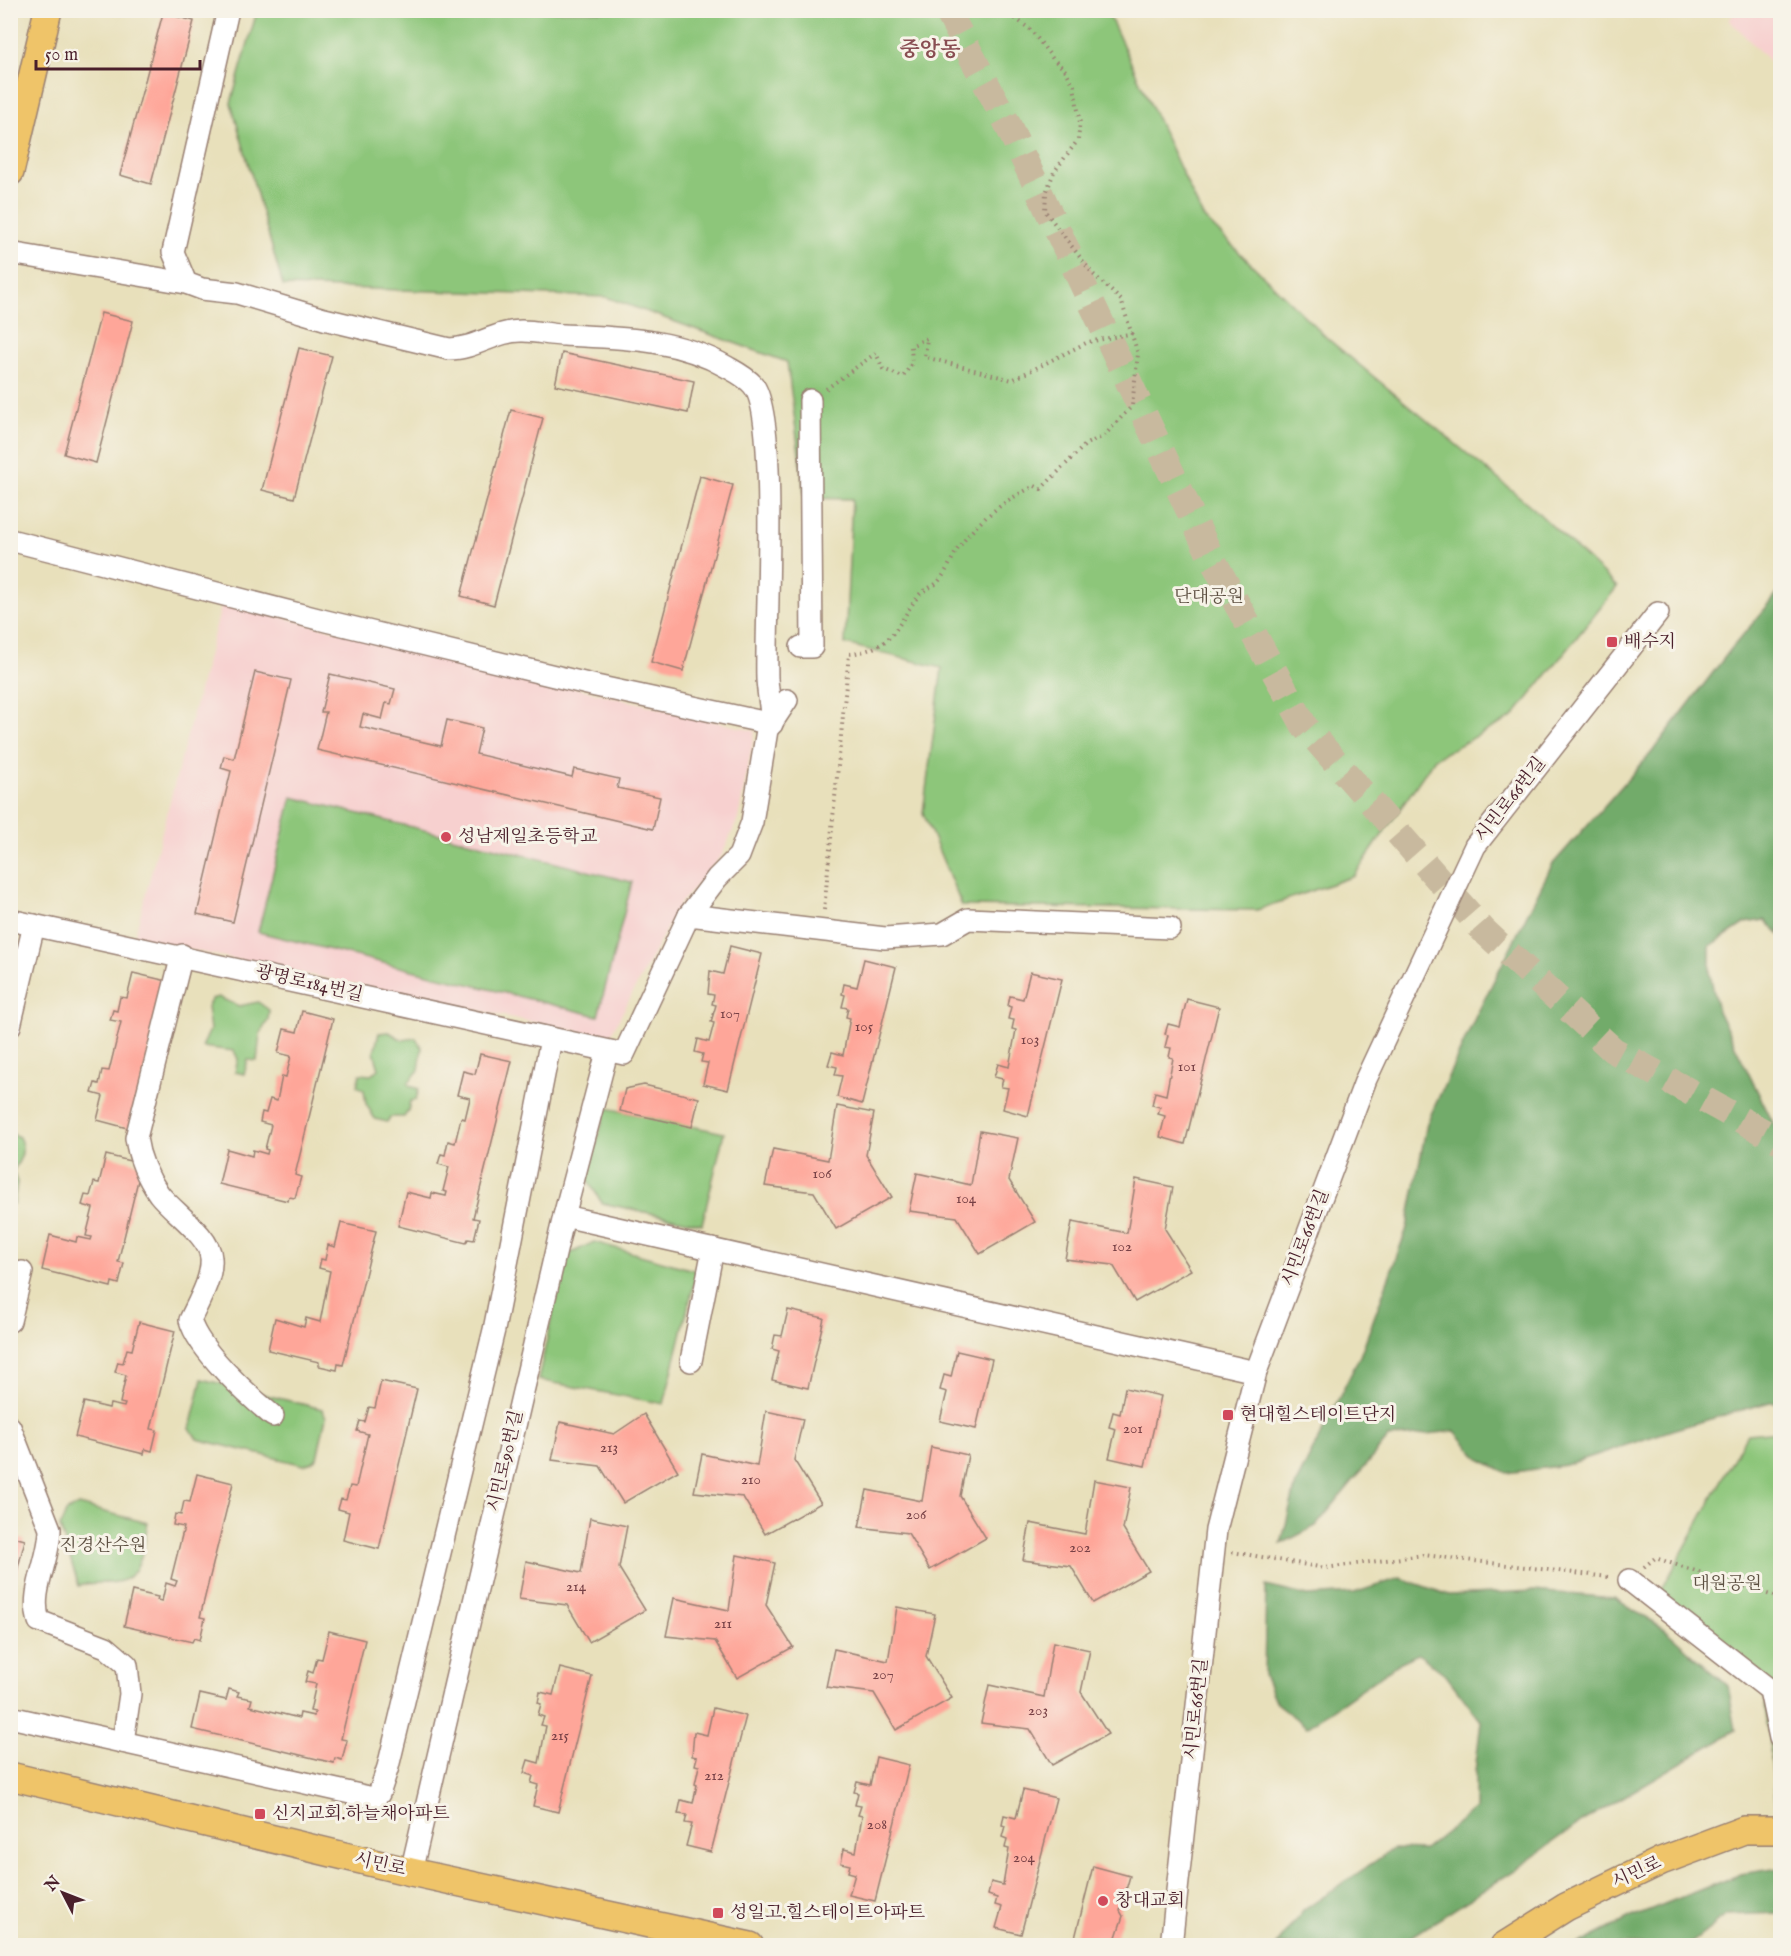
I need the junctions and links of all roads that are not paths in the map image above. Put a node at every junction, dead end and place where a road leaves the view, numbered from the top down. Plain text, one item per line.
1 (48, 10) edge
2 (228, 10) edge
3 (10, 172) edge
4 (10, 253) edge
5 (186, 283) junction
6 (810, 400) road end
7 (10, 540) edge
8 (1658, 613) dead end
9 (801, 647) dead end
10 (787, 700) dead end
11 (772, 724) junction
12 (689, 915) junction
13 (10, 920) edge
14 (34, 925) junction
15 (1170, 928) dead end
16 (182, 955) junction
17 (10, 1026) edge
18 (551, 1040) junction
19 (607, 1052) junction
20 (564, 1216) junction
21 (713, 1249) junction
22 (22, 1272) dead end
23 (10, 1322) edge
24 (691, 1361) dead end
25 (1256, 1372) junction
26 (273, 1416) dead end
27 (10, 1427) edge
28 (1629, 1580) road end
29 (10, 1717) edge
30 (1780, 1738) edge
31 (123, 1742) junction
32 (10, 1776) edge
33 (1780, 1830) edge
34 (411, 1872) junction
35 (750, 1946) edge
36 (1171, 1946) edge
37 (1504, 1946) edge

1 - 3 main road
2 - 5 street
4 - 5 street
5 - 11 street
6 - 9 street
7 - 11 street
8 - 25 street, 시민로66번길
10 - 11 street
11 - 12 street
12 - 15 street
12 - 19 street
13 - 14 street, 광명로184번길
14 - 16 street, 광명로184번길
14 - 17 street
16 - 18 street, 광명로184번길
16 - 26 street
18 - 19 street, 광명로184번길
18 - 31 street
19 - 20 street, 시민로90번길
20 - 21 street
20 - 34 street, 시민로90번길
21 - 24 street
21 - 25 street
22 - 23 street
25 - 36 street, 시민로66번길
27 - 31 street
28 - 30 street
29 - 31 street
32 - 34 main road, 시민로
33 - 37 main road, 시민로
34 - 35 main road, 시민로

